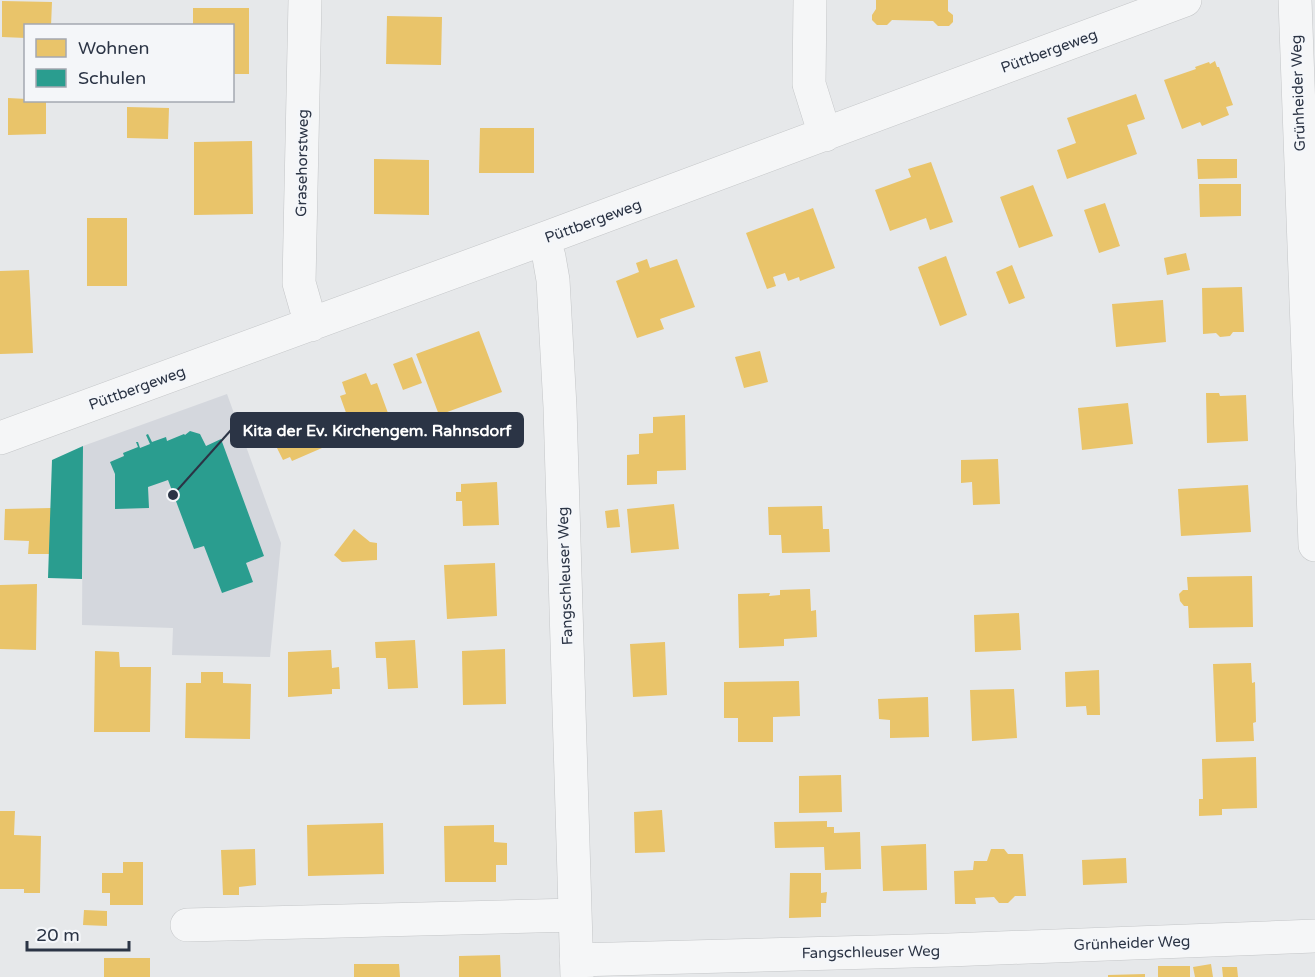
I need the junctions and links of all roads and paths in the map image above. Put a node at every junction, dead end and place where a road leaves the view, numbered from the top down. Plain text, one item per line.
1 (305, 0) edge
2 (810, 0) edge
3 (1185, 0) edge
4 (1295, 0) edge
5 (825, 135) junction
6 (543, 239) junction
7 (311, 325) junction
8 (0, 438) edge
9 (1315, 545) edge
10 (574, 915) junction
11 (187, 925) dead end
12 (1315, 936) edge
13 (949, 950) joint
14 (576, 969) edge

1 - 7 street, Grasehorstweg
2 - 5 street
3 - 5 street, Püttbergeweg
4 - 9 street, Grünheider Weg
5 - 6 street, Püttbergeweg
6 - 7 street, Püttbergeweg
6 - 10 street, Fangschleuser Weg
7 - 8 street, Püttbergeweg
10 - 11 street
10 - 14 street, Fangschleuser Weg
12 - 13 street, Grünheider Weg
13 - 14 street, Fangschleuser Weg

